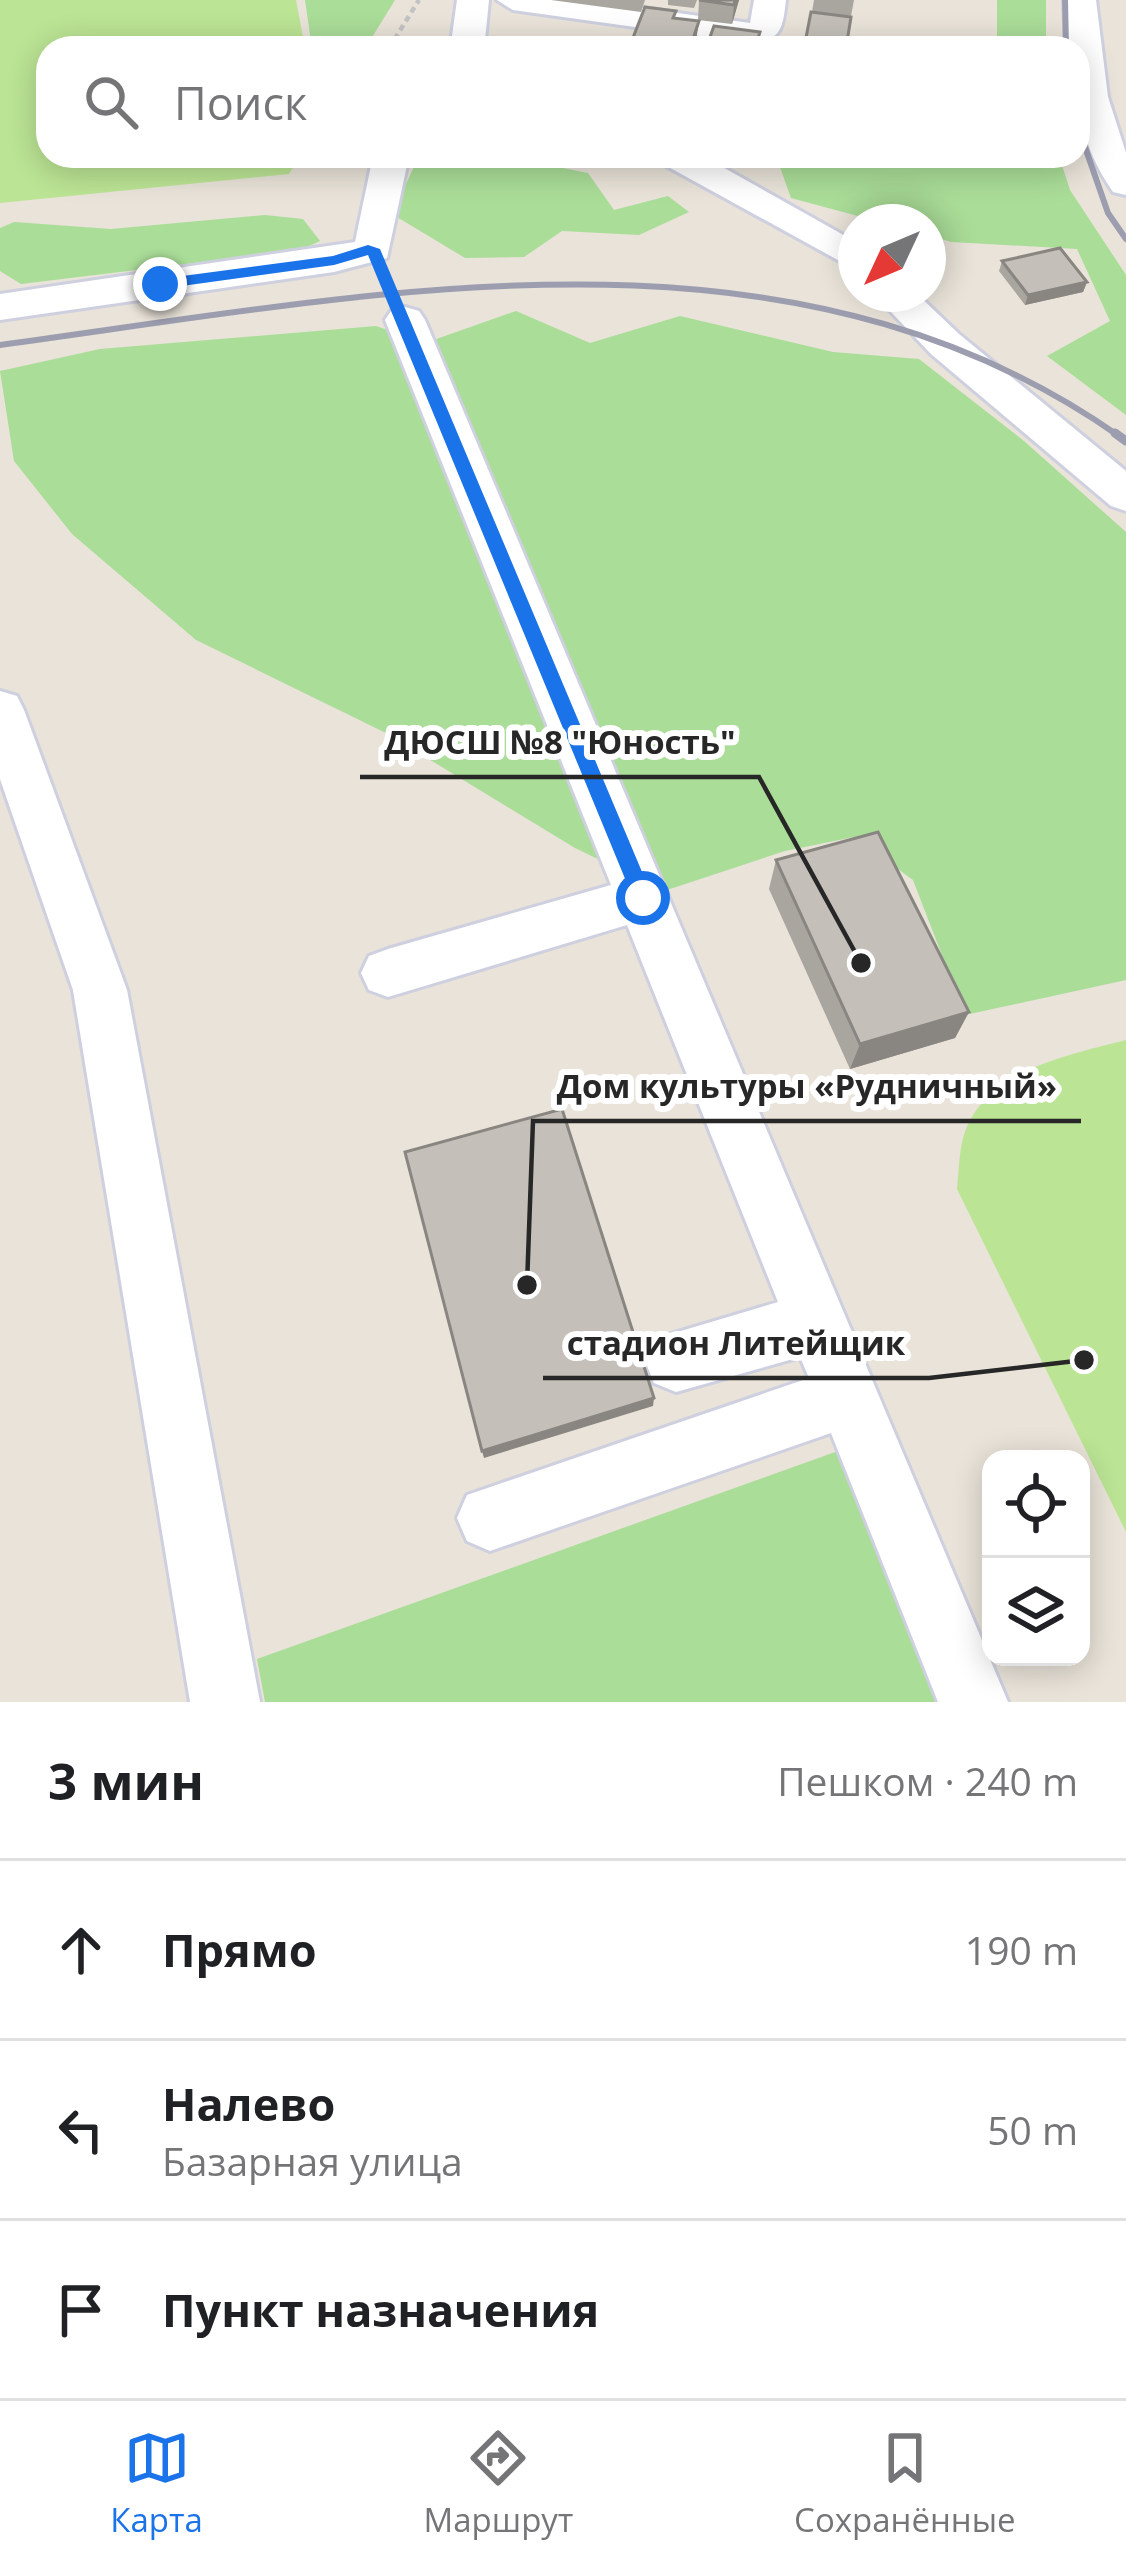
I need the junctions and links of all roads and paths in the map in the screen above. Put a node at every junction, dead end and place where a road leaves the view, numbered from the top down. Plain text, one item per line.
1 (418, 0) edge
2 (473, 0) edge
3 (513, 0) edge
4 (770, 0) edge
5 (1080, 0) edge
6 (396, 36) edge
7 (470, 36) edge
8 (1081, 36) edge
9 (1090, 85) edge
10 (389, 168) edge
11 (697, 168) edge
12 (1126, 184) edge
13 (838, 247) edge
14 (0, 307) edge
15 (912, 312) edge
16 (405, 320) dead end
17 (1126, 495) edge
18 (0, 710) edge
19 (643, 898) junction
20 (388, 973) dead end
21 (817, 1322) junction
22 (676, 1361) dead end
23 (848, 1396) junction
24 (490, 1518) dead end
25 (225, 1702) edge
26 (974, 1702) edge

1 - 6 path
2 - 7 street
3 - 4 street
5 - 8 street
9 - 12 street
10 - 14 street
11 - 13 street
15 - 17 street
16 - 19 street
18 - 25 street
19 - 20 street
19 - 21 street
21 - 22 street
21 - 23 street
23 - 24 street
23 - 26 street

